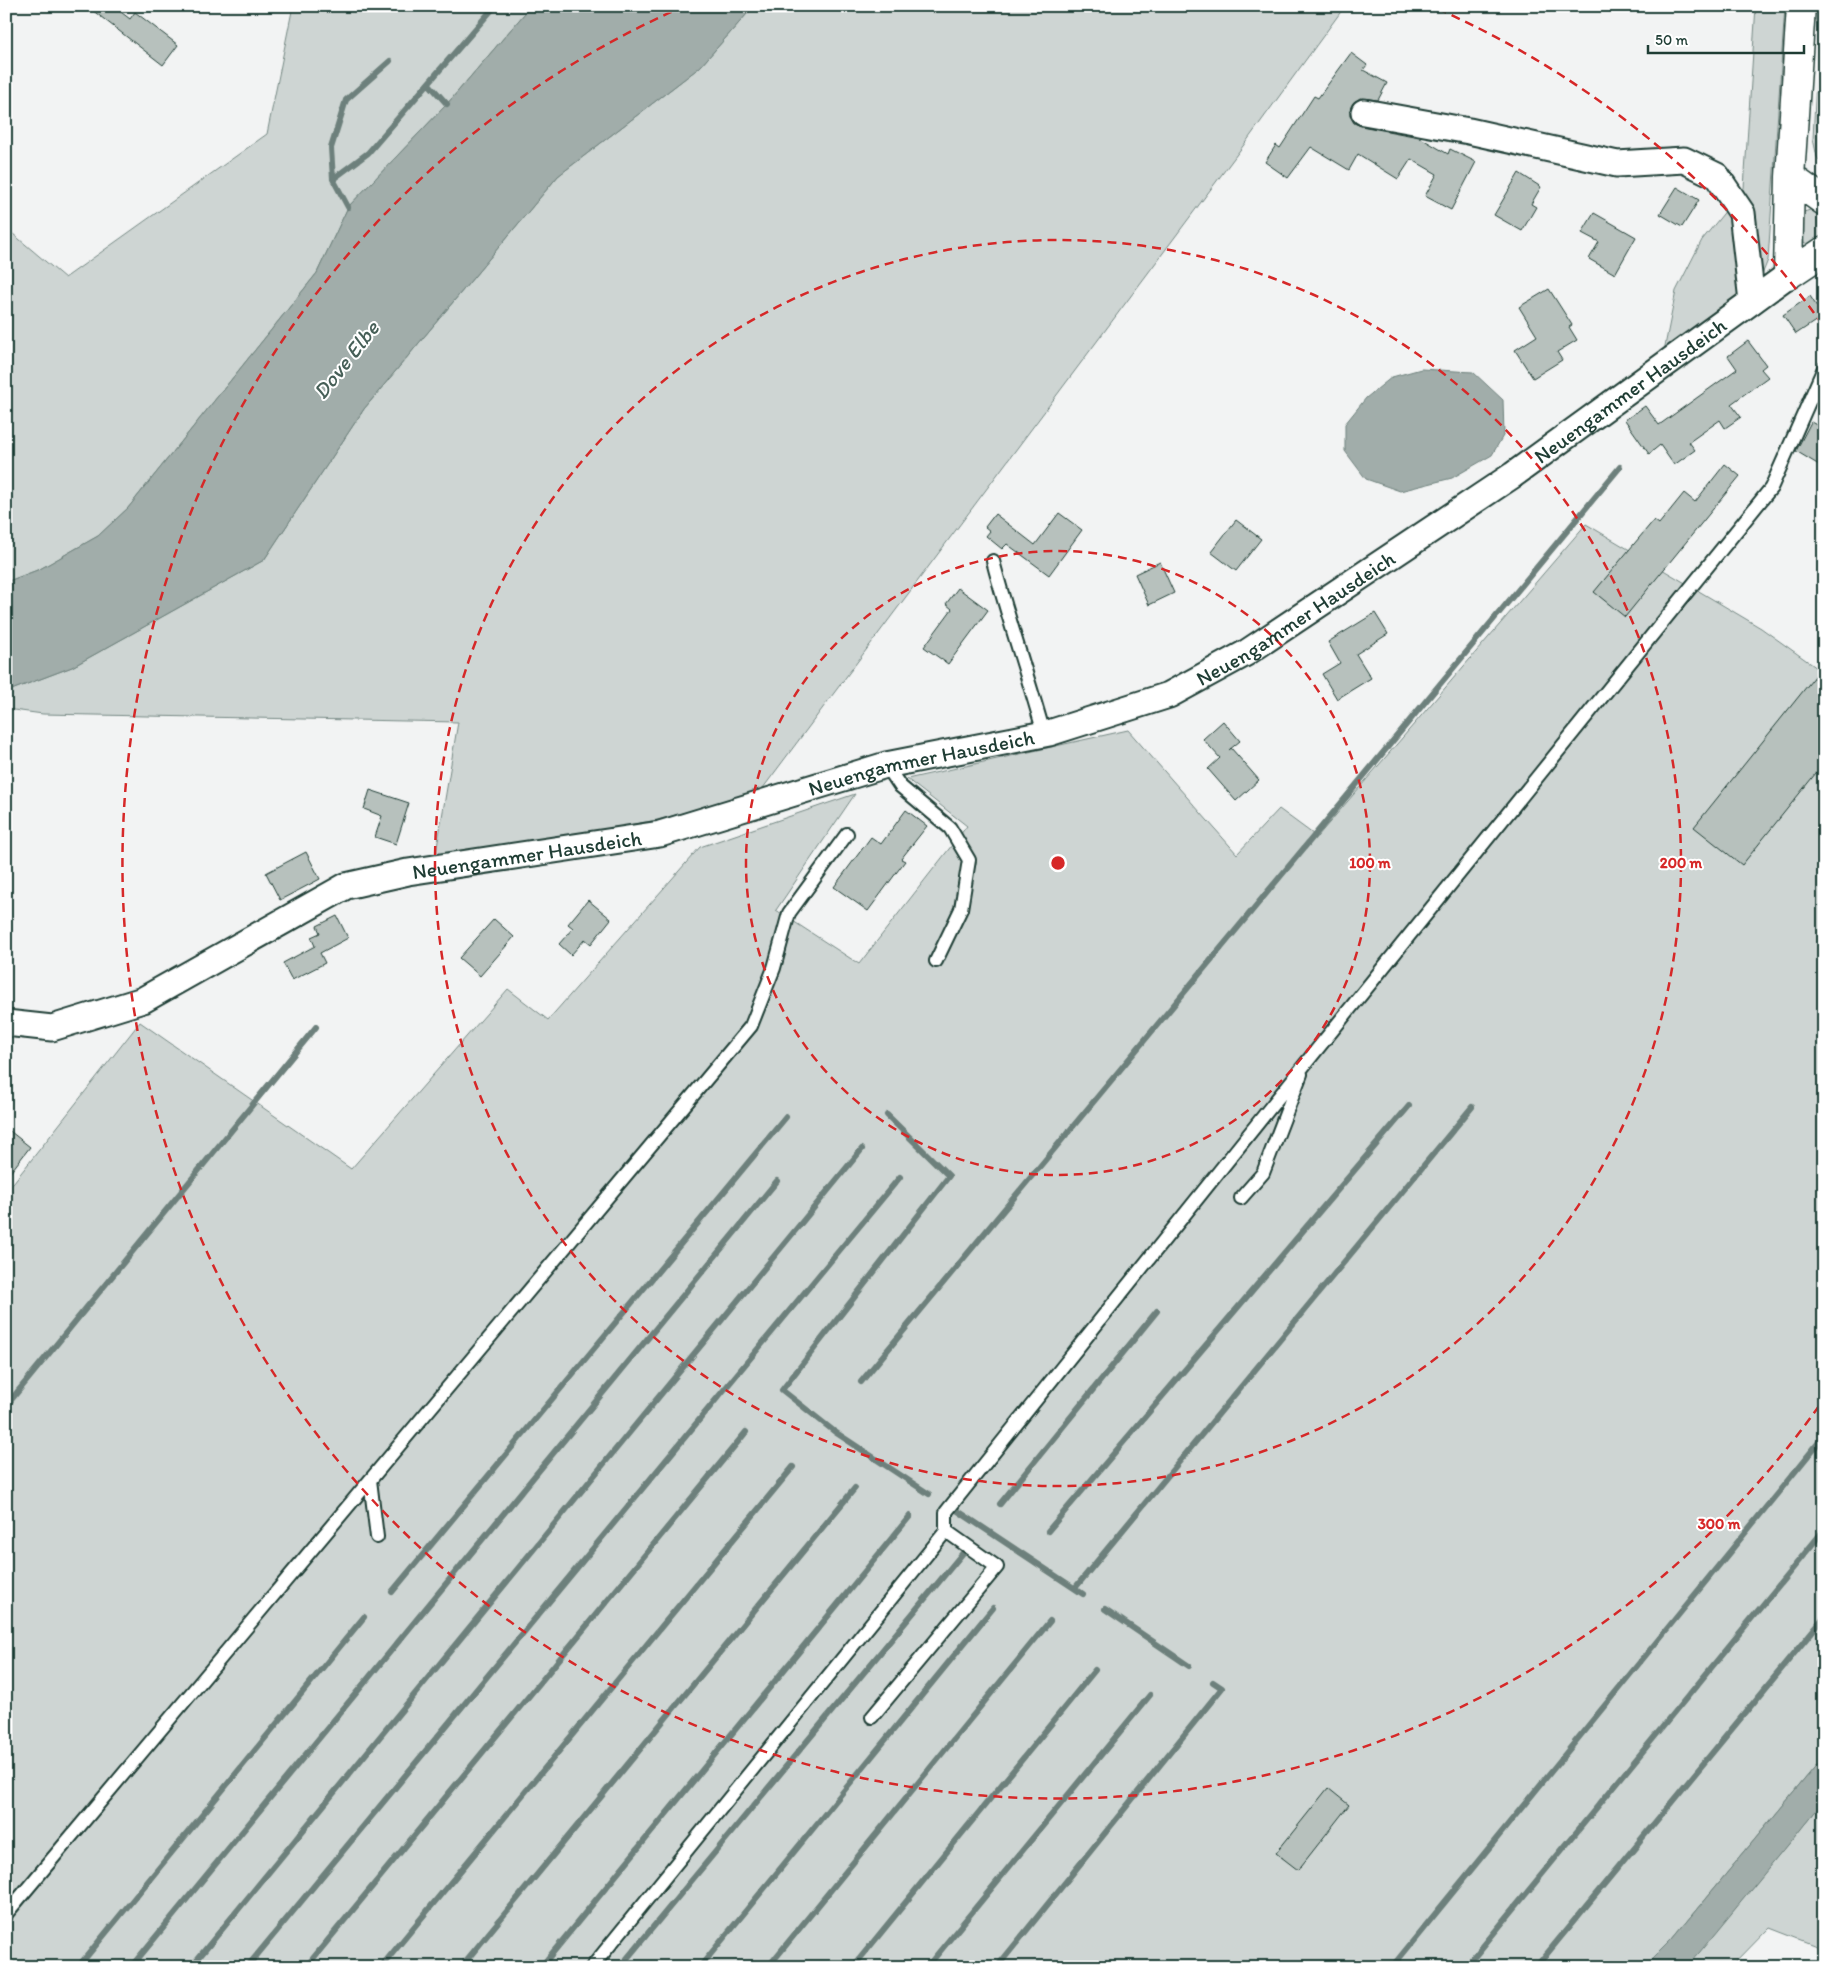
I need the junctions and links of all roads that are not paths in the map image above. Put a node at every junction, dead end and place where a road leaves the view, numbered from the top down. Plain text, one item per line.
1 (1801, 6) edge
2 (1364, 112) dead end
3 (1790, 177) junction
4 (1824, 201) edge
5 (1824, 251) edge
6 (1788, 275) junction
7 (1752, 301) junction
8 (1824, 368) edge
9 (992, 561) dead end
10 (1044, 734) junction
11 (886, 765) junction
12 (847, 834) dead end
13 (936, 961) dead end
14 (6, 1023) edge
15 (1306, 1063) junction
16 (1241, 1198) dead end
17 (370, 1480) junction
18 (946, 1531) junction
19 (377, 1537) dead end
20 (872, 1717) dead end
21 (6, 1914) edge
22 (592, 1967) edge

1 - 3 street
2 - 7 street
3 - 4 street
3 - 6 street
5 - 6 street, Neuengammer Hausdeich
6 - 7 street, Neuengammer Hausdeich
7 - 10 street, Neuengammer Hausdeich
8 - 15 lane
9 - 10 lane
10 - 11 street, Neuengammer Hausdeich
11 - 13 lane
11 - 14 street, Neuengammer Hausdeich
12 - 17 lane
15 - 16 lane
15 - 18 lane
17 - 19 lane
17 - 21 lane
18 - 20 lane
18 - 22 lane

